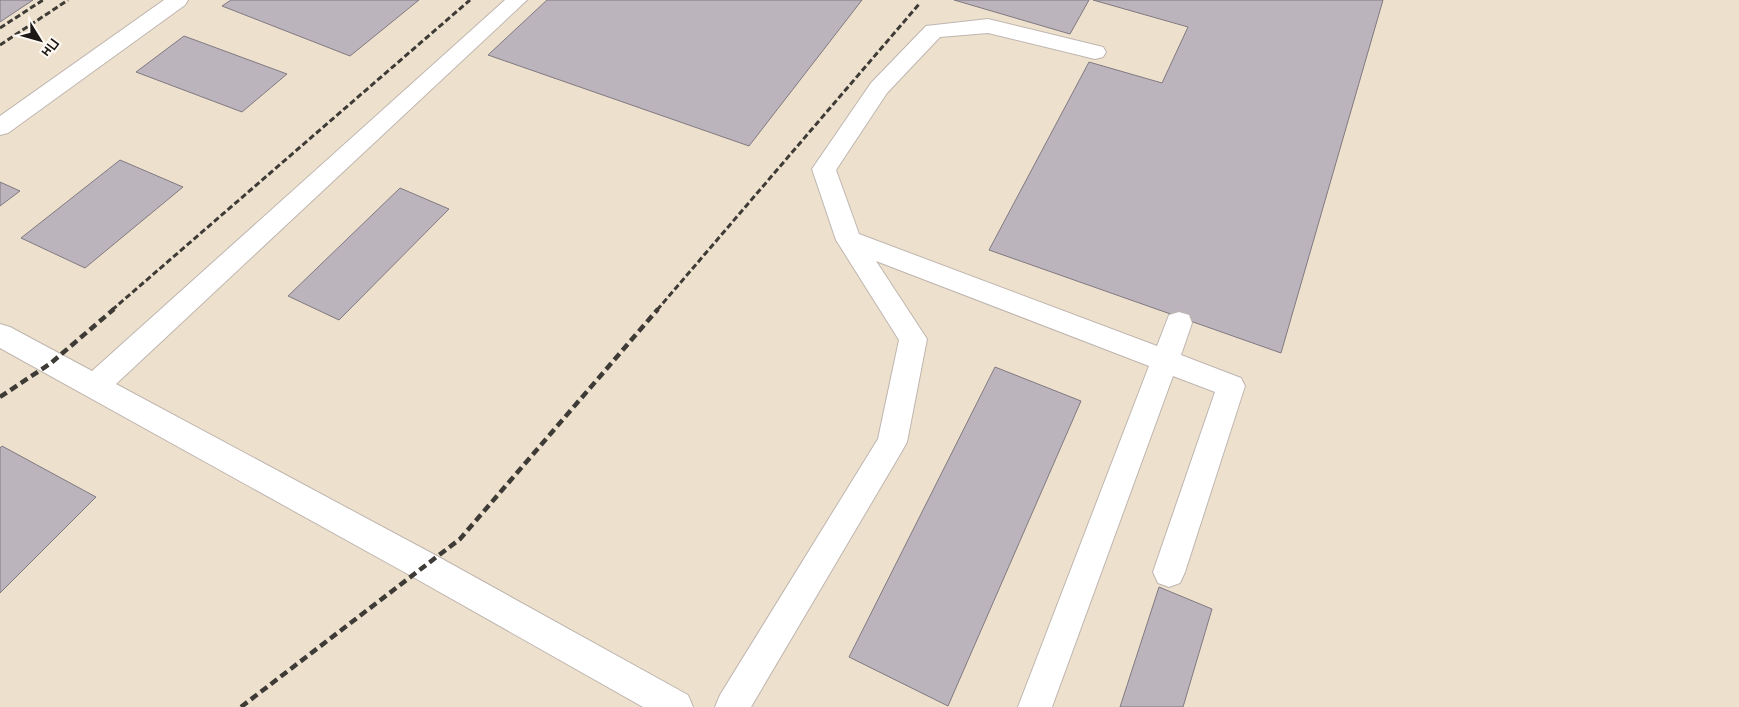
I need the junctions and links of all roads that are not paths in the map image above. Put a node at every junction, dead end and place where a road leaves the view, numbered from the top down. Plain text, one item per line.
1 (178, 0) edge
2 (517, 0) edge
3 (1095, 52) dead end
4 (0, 127) edge
5 (849, 240) junction
6 (1179, 323) dead end
7 (0, 335) edge
8 (1165, 360) junction
9 (95, 386) junction
10 (1169, 572) dead end
11 (676, 707) edge
12 (732, 707) edge
13 (1035, 707) edge

1 - 4 lane
2 - 9 lane
3 - 5 lane
5 - 8 lane
5 - 12 lane
6 - 8 lane
7 - 9 lane
8 - 10 lane
8 - 13 lane
9 - 11 lane

